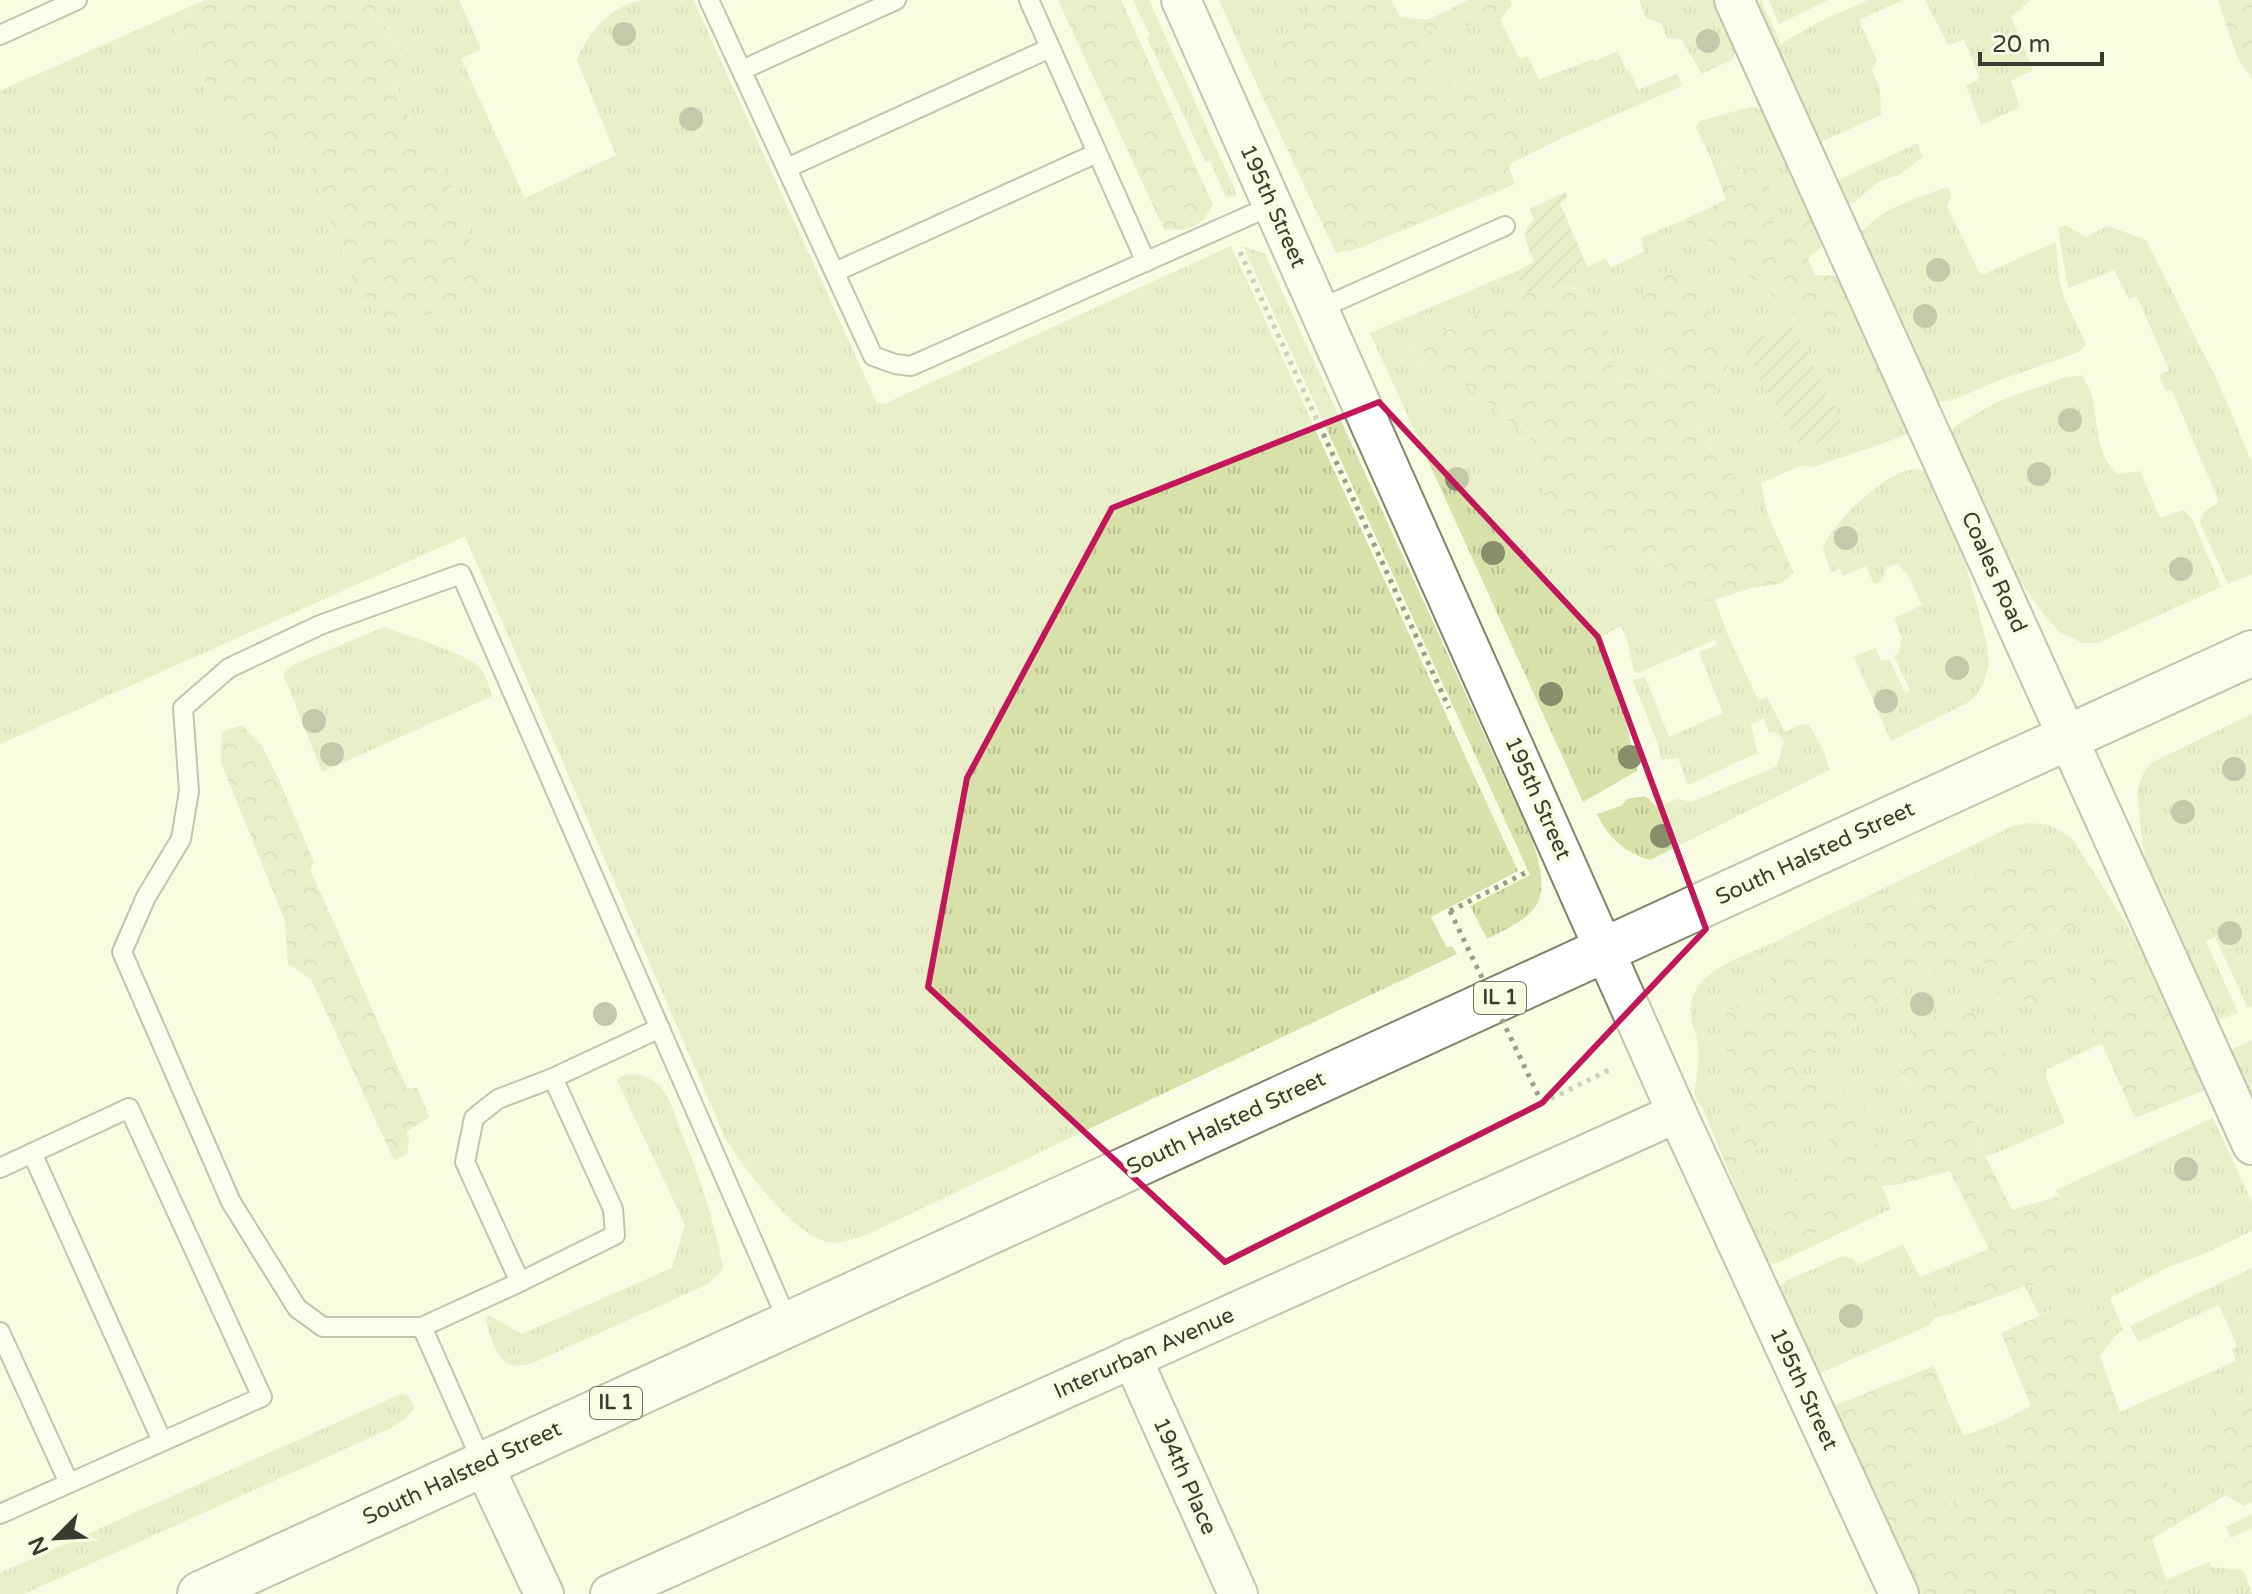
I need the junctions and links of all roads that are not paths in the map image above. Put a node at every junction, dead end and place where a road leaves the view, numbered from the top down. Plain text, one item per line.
1 (77, 0) edge
2 (709, 0) edge
3 (896, 0) edge
4 (1029, 0) edge
5 (1181, 0) edge
6 (1734, 0) edge
7 (0, 35) edge
8 (1050, 48) junction
9 (742, 70) junction
10 (1097, 153) junction
11 (787, 168) junction
12 (1273, 205) junction
13 (1505, 226) dead end
14 (1146, 262) junction
15 (835, 272) junction
16 (1319, 309) junction
17 (2252, 653) edge
18 (2068, 737) junction
19 (1606, 949) junction
20 (660, 1028) junction
21 (553, 1078) junction
22 (1677, 1113) junction
23 (2252, 1145) edge
24 (32, 1153) junction
25 (0, 1168) edge
26 (520, 1282) junction
27 (789, 1324) junction
28 (422, 1327) junction
29 (0, 1332) edge
30 (1132, 1358) junction
31 (162, 1441) junction
32 (483, 1464) junction
33 (69, 1483) junction
34 (0, 1514) edge
35 (200, 1594) edge
36 (544, 1594) edge
37 (610, 1594) edge
38 (1238, 1594) edge
39 (1899, 1594) edge

1 - 7 lane
2 - 9 lane
3 - 9 lane
4 - 8 lane
5 - 12 street, 195th Street
6 - 18 street, Coales Road
8 - 10 lane
8 - 11 lane
9 - 11 lane
10 - 14 lane
10 - 15 lane
11 - 15 lane
12 - 14 lane
12 - 16 street, 195th Street
13 - 16 lane
14 - 15 lane
16 - 19 street, 195th Street
17 - 18 main road, South Halsted Street / IL 1
18 - 19 main road, South Halsted Street / IL 1
18 - 23 street, Coales Road
19 - 22 street, 195th Street
19 - 27 main road, South Halsted Street / IL 1
20 - 21 lane
20 - 27 lane
20 - 28 lane
21 - 26 lane
21 - 26 lane
22 - 30 street, Interurban Avenue
22 - 39 street, 195th Street
24 - 25 lane
24 - 31 lane
24 - 31 lane
26 - 28 lane
27 - 32 main road, South Halsted Street / IL 1
28 - 32 lane
29 - 33 lane
30 - 37 street, Interurban Avenue
30 - 38 street, 194th Place
31 - 33 lane
32 - 35 main road, South Halsted Street / IL 1
32 - 36 street
33 - 34 lane

